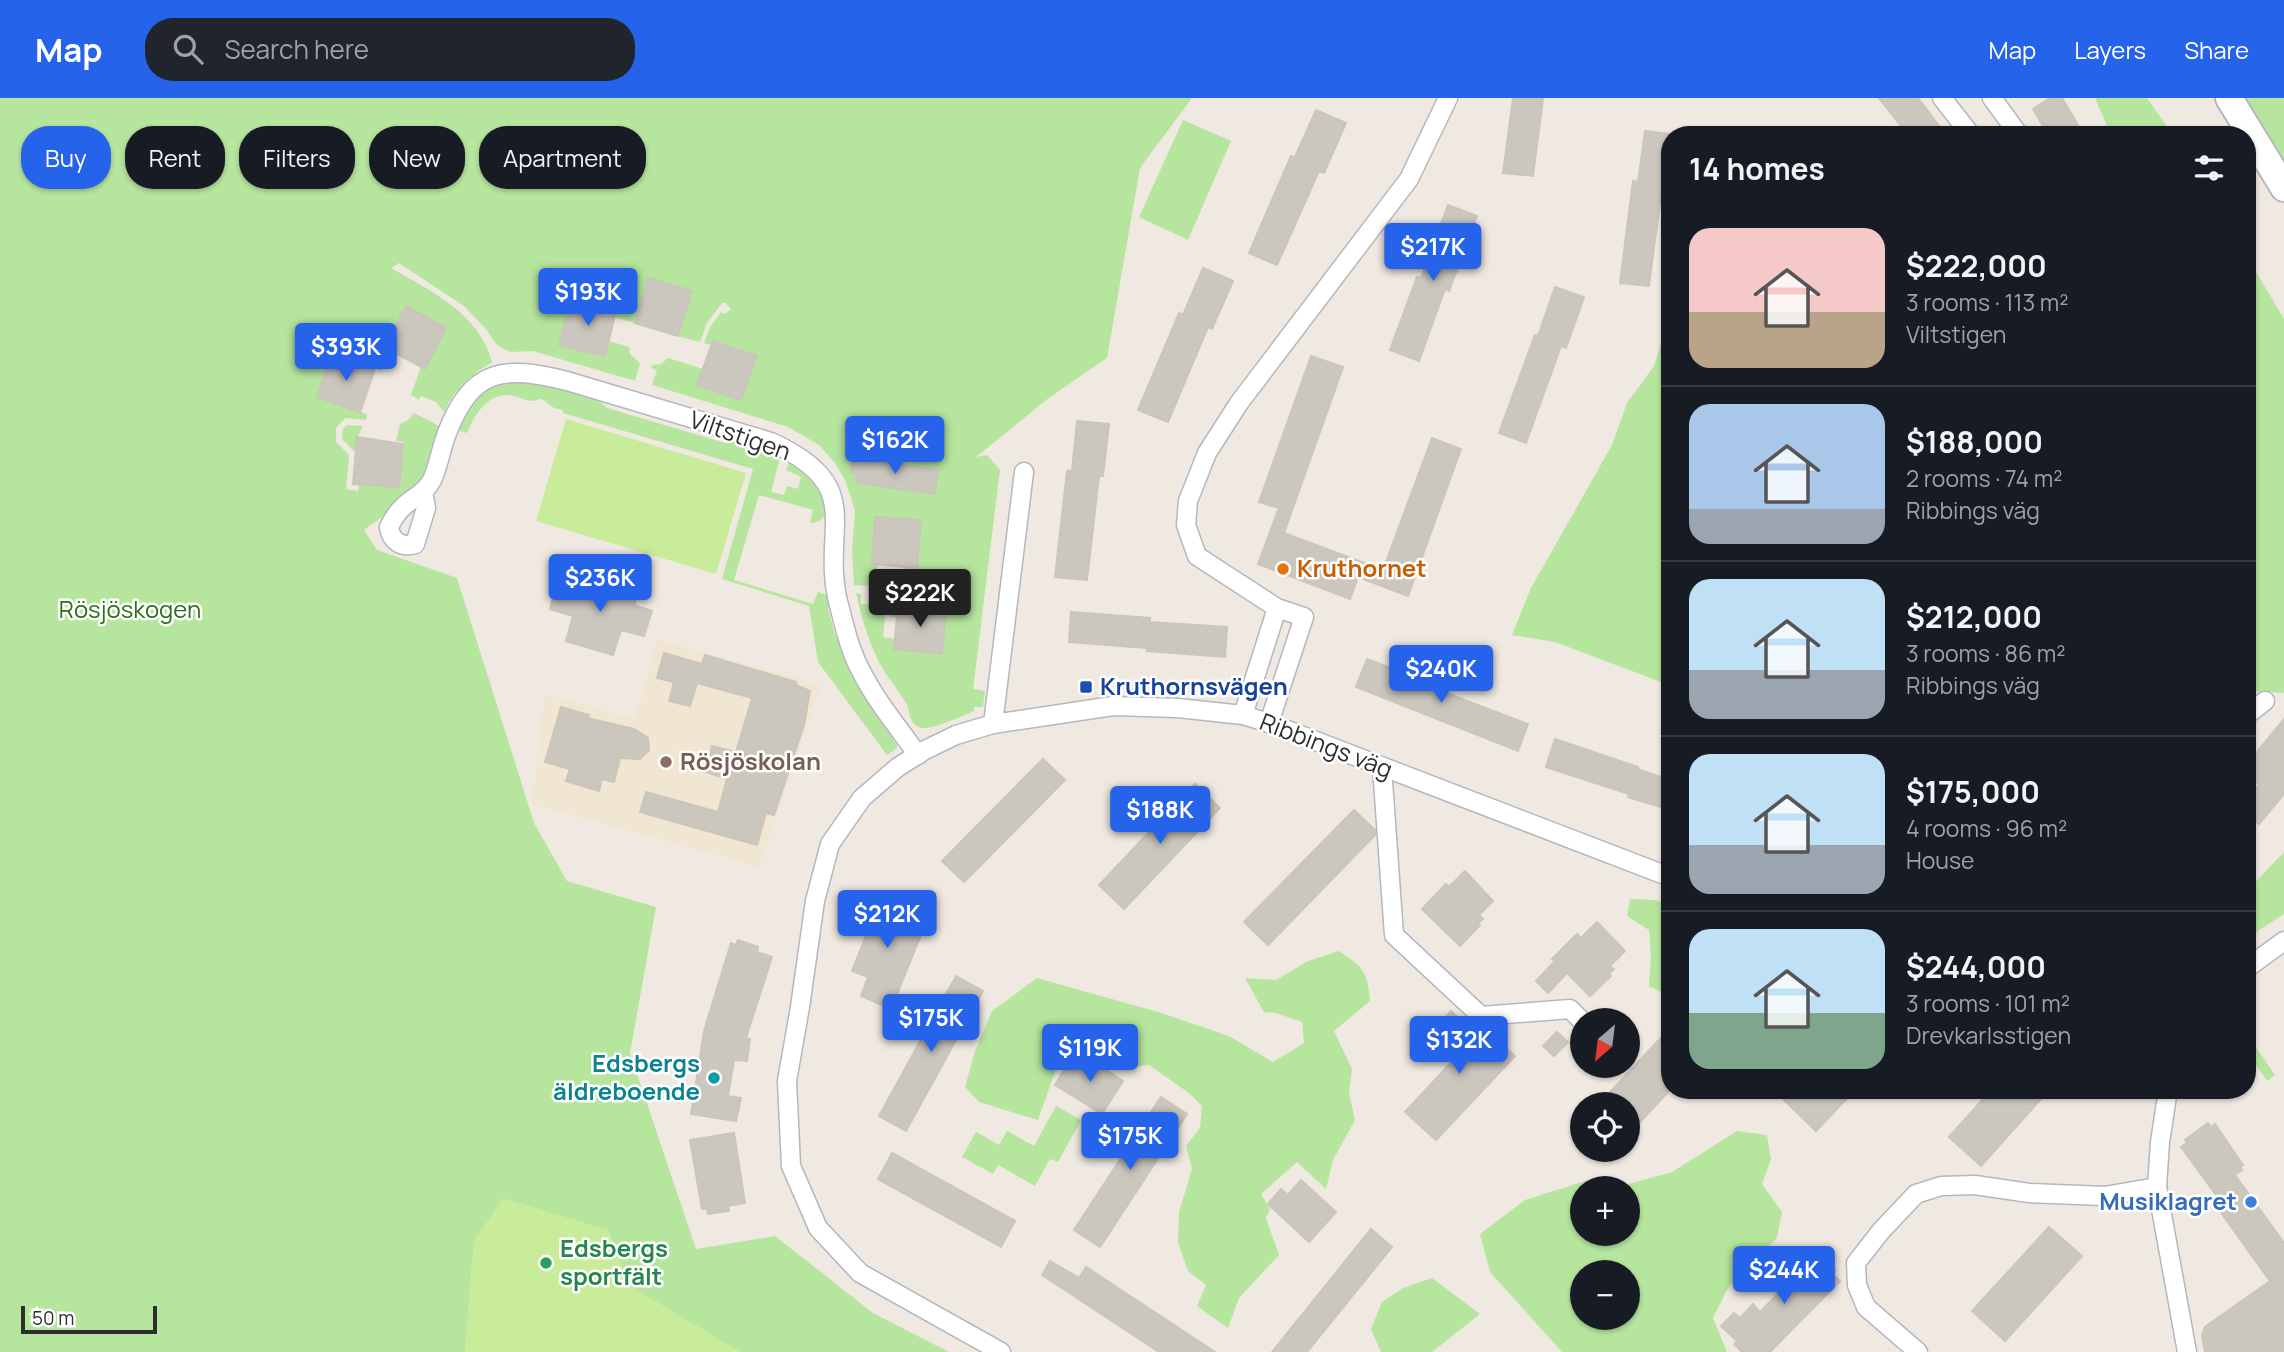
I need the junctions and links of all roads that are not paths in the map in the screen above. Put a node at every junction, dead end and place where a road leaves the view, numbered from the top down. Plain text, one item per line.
1 (1448, 98) edge
2 (1942, 98) edge
3 (1992, 98) edge
4 (2230, 98) edge
5 (1963, 126) edge
6 (2012, 126) edge
7 (2247, 126) edge
8 (2256, 141) edge
9 (2284, 188) edge
10 (1024, 472) dead end
11 (423, 492) dead end
12 (1277, 608) junction
13 (2265, 701) dead end
14 (2256, 708) edge
15 (1243, 715) junction
16 (1269, 723) junction
17 (993, 724) junction
18 (918, 755) junction
19 (1382, 767) junction
20 (1661, 874) edge
21 (2284, 941) edge
22 (2256, 961) edge
23 (1570, 1009) edge
24 (2167, 1099) edge
25 (2157, 1187) junction
26 (1001, 1352) edge
27 (1918, 1352) edge
28 (2187, 1352) edge

1 - 12 street
2 - 5 street
3 - 6 street
4 - 7 main road
8 - 9 main road
10 - 17 street
11 - 18 street, Viltstigen
12 - 15 street
12 - 16 street
13 - 14 street
15 - 16 street, Ribbings väg
15 - 17 street, Ribbings väg
16 - 19 street, Ribbings väg
17 - 18 street, Ribbings väg
18 - 26 street, Ribbings väg
19 - 20 street, Ribbings väg
19 - 23 street
21 - 22 street
24 - 25 street
25 - 27 street
25 - 28 street

